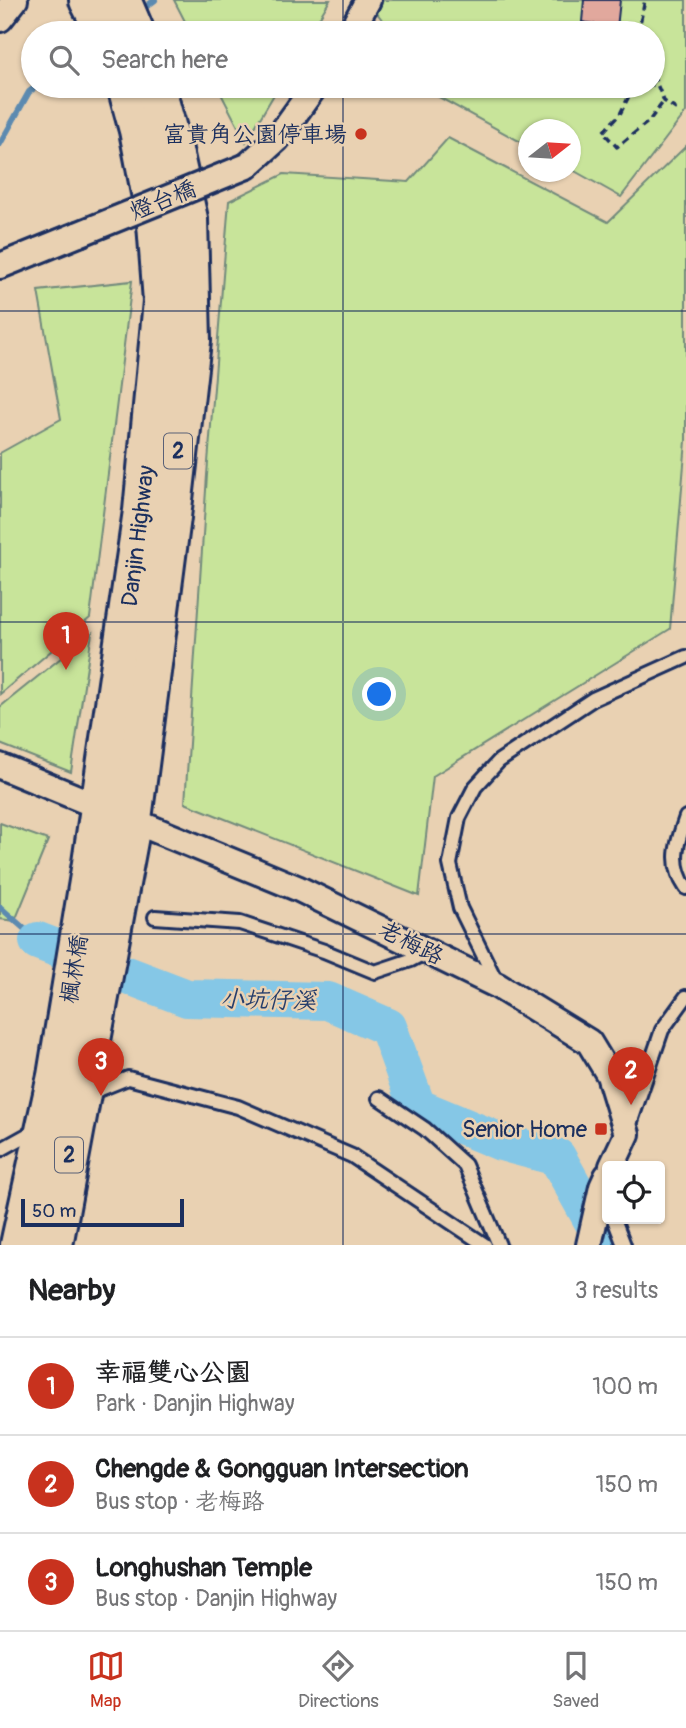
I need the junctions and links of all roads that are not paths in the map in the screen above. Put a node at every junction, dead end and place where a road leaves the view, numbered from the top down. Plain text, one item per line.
1 (15, 0) edge
2 (368, 0) edge
3 (0, 19) edge
4 (357, 21) edge
5 (130, 98) edge
6 (158, 98) edge
7 (306, 98) edge
8 (0, 266) edge
9 (686, 657) edge
10 (0, 766) edge
11 (116, 813) junction
12 (686, 817) edge
13 (108, 861) joint
14 (686, 888) edge
15 (155, 917) dead end
16 (428, 951) junction
17 (498, 986) junction
18 (686, 997) edge
19 (74, 1079) junction
20 (379, 1098) dead end
21 (47, 1124) junction
22 (627, 1134) junction
23 (0, 1150) edge
24 (618, 1161) edge
25 (602, 1207) edge
26 (617, 1224) edge
27 (590, 1240) edge
28 (20, 1245) edge
29 (53, 1245) edge
30 (485, 1245) edge
31 (499, 1245) edge
32 (624, 1245) edge

1 - 3 street
2 - 4 street
5 - 11 main road, Danjin Highway / 2
6 - 11 main road, Danjin Highway / 2
7 - 8 street, 燈台橋, bridge
9 - 17 lane
10 - 11 street, 老梅路
11 - 13 main road, Danjin Highway / 2
11 - 16 street, 老梅路
12 - 14 lane
13 - 19 main road, 楓林橋 / 2
15 - 16 lane
16 - 17 street, 老梅路
17 - 22 street, 老梅路
18 - 22 lane
19 - 21 main road, 2
19 - 29 main road, 2
19 - 30 lane
20 - 31 lane
21 - 23 lane
21 - 28 main road, 2
22 - 24 street
25 - 27 street
26 - 32 lane

